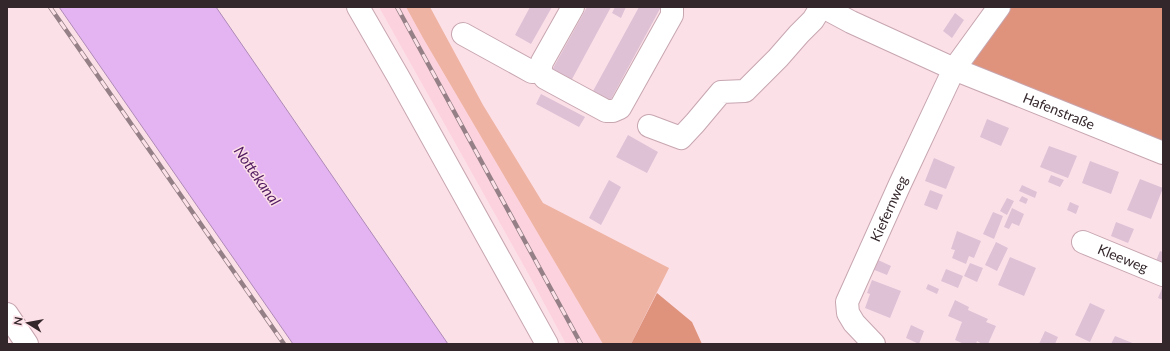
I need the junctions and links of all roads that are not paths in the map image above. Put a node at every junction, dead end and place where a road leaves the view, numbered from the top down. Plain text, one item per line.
1 (358, 7) edge
2 (573, 7) edge
3 (672, 7) edge
4 (822, 7) edge
5 (999, 7) edge
6 (463, 34) dead end
7 (954, 69) junction
8 (540, 71) junction
9 (649, 126) dead end
10 (1163, 153) edge
11 (1083, 242) dead end
12 (1163, 275) edge
13 (7, 314) edge
14 (27, 344) edge
15 (547, 344) edge
16 (874, 344) edge

1 - 15 street
2 - 8 street
3 - 8 street
4 - 7 street, Hafenstraße
4 - 9 street
5 - 7 street
6 - 8 street
7 - 10 street, Hafenstraße
7 - 16 street, Kiefernweg
11 - 12 street, Kleeweg
13 - 14 street

